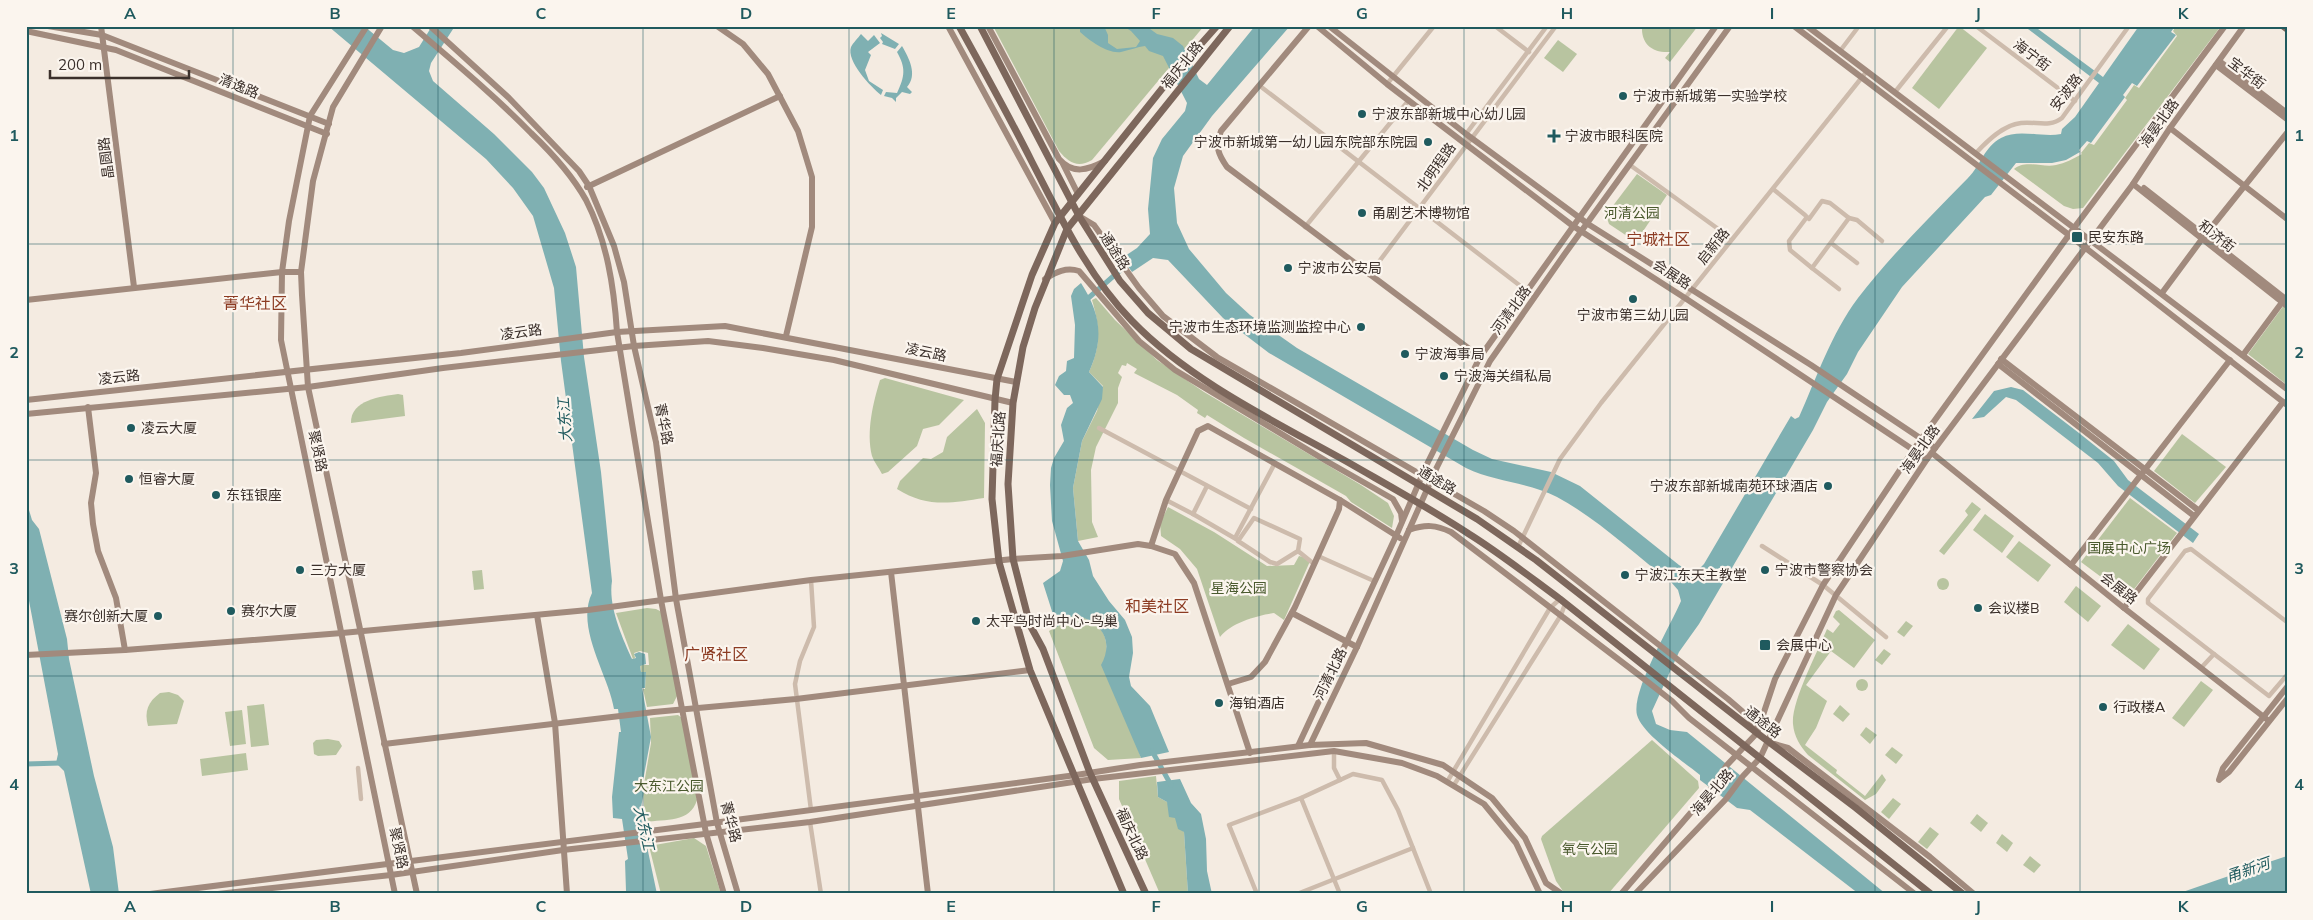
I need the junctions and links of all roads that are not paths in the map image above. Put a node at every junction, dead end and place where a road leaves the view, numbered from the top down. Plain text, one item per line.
1 (48, 26) edge
2 (101, 26) edge
3 (382, 26) edge
4 (412, 26) edge
5 (430, 26) edge
6 (716, 26) edge
7 (948, 26) edge
8 (959, 26) edge
9 (980, 26) edge
10 (988, 26) edge
11 (1217, 26) edge
12 (1230, 26) edge
13 (1309, 26) edge
14 (1317, 26) edge
15 (1329, 26) edge
16 (1434, 26) edge
17 (1495, 26) edge
18 (1547, 26) edge
19 (1556, 26) edge
20 (1716, 26) edge
21 (1730, 26) edge
22 (1794, 26) edge
23 (1808, 26) edge
24 (1859, 26) edge
25 (1948, 26) edge
26 (1976, 26) edge
27 (2225, 26) edge
28 (2244, 26) edge
29 (2282, 26) edge
30 (2127, 27) edge
31 (366, 28) edge
32 (2287, 29) edge
33 (26, 31) edge
34 (102, 35) junction
35 (105, 47) junction
36 (1528, 51) junction
37 (1840, 51) junction
38 (1534, 56) junction
39 (2217, 63) junction
40 (1867, 71) junction
41 (1392, 78) junction
42 (1862, 78) junction
43 (1387, 84) junction
44 (1260, 86) junction
45 (1895, 92) junction
46 (780, 96) junction
47 (1409, 100) junction
48 (2075, 101) junction
49 (2287, 113) edge
50 (310, 116) junction
51 (2287, 119) edge
52 (329, 124) junction
53 (308, 126) junction
54 (2170, 128) junction
55 (327, 134) junction
56 (1466, 134) junction
57 (2287, 134) edge
58 (1473, 139) junction
59 (1466, 143) junction
60 (1976, 153) junction
61 (1106, 160) junction
62 (1062, 163) junction
63 (1360, 163) junction
64 (1630, 165) junction
65 (2134, 182) junction
66 (589, 186) junction
67 (2244, 186) junction
68 (1773, 189) junction
69 (580, 191) junction
70 (1078, 194) junction
71 (1072, 201) junction
72 (1420, 209) junction
73 (1060, 216) junction
74 (1079, 216) junction
75 (1579, 217) junction
76 (1807, 217) junction
77 (1848, 218) junction
78 (2287, 218) edge
79 (1055, 223) junction
80 (1588, 224) junction
81 (1305, 226) junction
82 (1573, 226) junction
83 (2074, 228) junction
84 (1067, 229) junction
85 (1582, 232) junction
86 (2069, 235) junction
87 (2203, 238) junction
88 (1732, 240) junction
89 (2090, 240) junction
90 (1882, 241) dead end
91 (1831, 242) junction
92 (2085, 247) junction
93 (1857, 264) dead end
94 (1812, 268) junction
95 (282, 272) junction
96 (301, 272) junction
97 (1369, 275) junction
98 (1045, 279) junction
99 (134, 287) junction
100 (1839, 289) dead end
101 (1692, 290) junction
102 (1527, 291) junction
103 (2162, 293) junction
104 (1685, 298) junction
105 (26, 300) edge
106 (2285, 300) edge
107 (632, 331) junction
108 (617, 332) junction
109 (786, 336) junction
110 (634, 346) junction
111 (620, 349) junction
112 (2243, 355) junction
113 (1480, 357) junction
114 (2230, 360) junction
115 (1999, 361) junction
116 (306, 369) junction
117 (288, 371) junction
118 (997, 379) junction
119 (1016, 382) junction
120 (308, 387) junction
121 (292, 389) junction
122 (2287, 389) edge
123 (26, 400) edge
124 (995, 400) junction
125 (1013, 403) junction
126 (2285, 403) edge
127 (88, 407) junction
128 (26, 414) edge
129 (1099, 428) dead end
130 (1922, 438) junction
131 (1914, 450) junction
132 (1934, 450) junction
133 (1927, 459) junction
134 (1275, 464) junction
135 (1179, 472) junction
136 (2143, 472) junction
137 (1422, 476) junction
138 (1431, 481) junction
139 (1419, 484) junction
140 (1207, 486) junction
141 (1428, 489) junction
142 (1412, 499) junction
143 (1166, 500) junction
144 (1340, 500) junction
145 (1421, 505) junction
146 (1251, 509) junction
147 (2198, 510) junction
148 (1193, 514) junction
149 (2194, 516) junction
150 (1402, 522) junction
151 (1409, 530) junction
152 (1396, 536) junction
153 (1523, 538) junction
154 (1237, 540) junction
155 (1404, 541) junction
156 (1151, 546) junction
157 (1762, 546) dead end
158 (1518, 547) junction
159 (1298, 551) junction
160 (1318, 556) junction
161 (1012, 559) junction
162 (999, 562) junction
163 (1314, 564) junction
164 (2071, 565) junction
165 (891, 572) junction
166 (811, 580) junction
167 (1374, 581) junction
168 (1823, 585) junction
169 (1836, 595) junction
170 (676, 599) junction
171 (661, 600) junction
172 (1562, 602) junction
173 (1550, 608) junction
174 (2124, 608) junction
175 (1292, 614) junction
176 (537, 615) junction
177 (1561, 615) junction
178 (2287, 622) edge
179 (360, 632) junction
180 (342, 633) junction
181 (1886, 637) dead end
182 (1346, 641) junction
183 (1357, 647) junction
184 (126, 650) junction
185 (2214, 654) junction
186 (26, 655) edge
187 (2201, 668) junction
188 (1030, 670) junction
189 (2287, 675) edge
190 (1228, 684) junction
191 (903, 686) junction
192 (2287, 687) edge
193 (2287, 699) edge
194 (796, 700) junction
195 (695, 708) junction
196 (682, 709) junction
197 (2267, 719) junction
198 (555, 724) junction
199 (1757, 733) junction
200 (1768, 742) junction
201 (384, 744) junction
202 (1310, 745) junction
203 (1298, 746) junction
204 (1746, 747) junction
205 (1334, 750) junction
206 (1250, 752) junction
207 (1738, 756) junction
208 (1760, 758) junction
209 (1751, 767) junction
210 (358, 768) dead end
211 (1453, 772) junction
212 (1092, 776) junction
213 (1459, 776) junction
214 (1077, 779) junction
215 (1340, 780) junction
216 (1447, 782) junction
217 (1454, 785) junction
218 (916, 796) junction
219 (1301, 798) junction
220 (361, 799) dead end
221 (917, 806) junction
222 (811, 810) junction
223 (810, 822) junction
224 (717, 823) junction
225 (705, 824) junction
226 (720, 831) junction
227 (706, 833) junction
228 (563, 841) junction
229 (1413, 848) junction
230 (563, 850) junction
231 (410, 862) junction
232 (389, 865) junction
233 (412, 872) junction
234 (391, 875) junction
235 (1334, 879) junction
236 (150, 894) edge
237 (218, 894) edge
238 (396, 894) edge
239 (417, 894) edge
240 (566, 894) edge
241 (724, 894) edge
242 (738, 894) edge
243 (821, 894) edge
244 (928, 894) edge
245 (1124, 894) edge
246 (1146, 894) edge
247 (1257, 894) edge
248 (1297, 894) edge
249 (1340, 894) edge
250 (1431, 894) edge
251 (1540, 894) edge
252 (1562, 894) edge
253 (1621, 894) edge
254 (1635, 894) edge
255 (1916, 894) edge
256 (1931, 894) edge
257 (1962, 894) edge
258 (1974, 894) edge

1 - 34 main road, 清逸路
2 - 34 main road, 晶圆路
3 - 52 main road, 聚贤路
4 - 69 main road
5 - 66 main road, 菁华路
6 - 46 main road
7 - 79 main road
8 - 73 main road, 通途路
9 - 71 main road, 通途路
10 - 62 main road
11 - 61 main road, 福庆北路
12 - 74 main road, 福庆北路
13 - 44 main road
14 - 43 main road, 会展路
15 - 41 main road, 会展路
16 - 41 street
17 - 36 street
18 - 36 street, 北明程路
19 - 38 street, 北明程路
20 - 75 main road, 河清北路
21 - 64 main road, 河清北路
22 - 42 main road
23 - 37 main road
24 - 37 street
25 - 45 street
26 - 48 street, 海宁街
27 - 83 main road, 海晏北路
28 - 39 main road, 海晏北路
29 - 32 main road
30 - 48 street, 安波路
31 - 50 main road, 聚贤路
33 - 35 main road, 清逸路
34 - 35 main road, 晶圆路
34 - 50 main road, 清逸路
35 - 53 main road, 清逸路
35 - 99 main road, 晶圆路
36 - 38 street
36 - 56 street, 北明程路
37 - 40 main road
38 - 58 street, 北明程路
39 - 49 main road, 宝华街
39 - 51 main road, 宝华街
39 - 54 main road, 海晏北路
40 - 42 street, 启新路
40 - 45 main road
41 - 43 street
41 - 56 main road, 会展路
42 - 68 street, 启新路
42 - 86 main road
43 - 47 main road, 会展路
44 - 63 street
44 - 81 main road
45 - 60 main road
46 - 66 main road
46 - 109 main road
47 - 59 main road, 会展路
47 - 63 street
48 - 60 street, 安波路
50 - 52 main road, 清逸路
50 - 53 main road, 聚贤路
52 - 55 main road, 聚贤路
53 - 55 main road, 清逸路
53 - 95 main road, 聚贤路
54 - 65 main road, 海晏北路
54 - 67 main road
55 - 96 main road, 聚贤路
56 - 58 main road, 会展路
56 - 59 street, 北明程路
57 - 67 main road
58 - 59 street, 北明程路
58 - 75 main road, 会展路
59 - 72 street, 北明程路
59 - 82 main road, 会展路
60 - 83 main road
61 - 62 main road
61 - 70 main road, 福庆北路
62 - 70 main road
63 - 72 street
63 - 81 street
64 - 80 main road, 河清北路
64 - 88 street
65 - 87 main road, 和济街
65 - 89 main road, 海晏北路
66 - 69 main road
66 - 107 main road, 菁华路
67 - 78 main road
67 - 87 main road
68 - 76 street
68 - 88 street, 启新路
69 - 108 main road
70 - 71 main road, 福庆北路
71 - 73 main road, 福庆北路
71 - 74 main road, 通途路
72 - 97 street, 北明程路
72 - 102 street
73 - 79 main road, 福庆北路
73 - 84 main road, 通途路
74 - 84 main road, 福庆北路
74 - 137 main road
74 - 139 main road, 通途路
75 - 80 main road, 会展路
75 - 82 main road, 河清北路
76 - 77 street
76 - 94 street
77 - 90 street
77 - 91 street
79 - 118 main road, 福庆北路
80 - 85 main road, 河清北路
80 - 101 main road, 会展路
81 - 97 main road
82 - 85 main road, 会展路
82 - 102 main road, 河清北路
83 - 86 main road, 海晏北路
83 - 89 main road
84 - 98 main road, 福庆北路
84 - 142 main road, 通途路
85 - 104 main road, 会展路
85 - 138 main road, 河清北路
86 - 92 main road
86 - 130 main road, 海晏北路
87 - 103 main road
87 - 106 main road, 和济街
88 - 101 street, 启新路
89 - 92 main road, 海晏北路
89 - 103 main road
91 - 93 street
91 - 94 street
92 - 114 main road
92 - 115 main road, 海晏北路
94 - 100 street
95 - 96 main road
95 - 99 main road
95 - 117 main road, 聚贤路
96 - 116 main road, 聚贤路
97 - 113 main road
98 - 119 main road, 福庆北路
98 - 150 main road
99 - 105 main road
101 - 104 street, 启新路
101 - 130 main road, 会展路
102 - 113 main road, 河清北路
103 - 112 main road
104 - 131 main road, 会展路
104 - 153 street, 启新路
106 - 112 main road
107 - 108 main road, 凌云路
107 - 109 main road, 凌云路
107 - 110 main road, 菁华路
108 - 111 main road
108 - 116 main road, 凌云路
109 - 118 main road, 凌云路
110 - 111 main road, 凌云路
110 - 124 main road, 凌云路
110 - 170 main road, 菁华路
111 - 120 main road, 凌云路
111 - 171 main road
112 - 122 main road
113 - 137 main road, 河清北路
114 - 126 main road
114 - 136 main road
115 - 132 main road, 海晏北路
115 - 136 main road
116 - 117 main road, 凌云路
116 - 120 main road, 聚贤路
117 - 121 main road, 聚贤路
117 - 123 main road, 凌云路
118 - 119 main road, 凌云路
118 - 124 main road, 福庆北路
119 - 125 main road, 福庆北路
120 - 121 main road, 凌云路
120 - 179 main road, 聚贤路
121 - 127 main road, 凌云路
121 - 180 main road, 聚贤路
124 - 125 main road, 凌云路
124 - 162 main road, 福庆北路
125 - 161 main road, 福庆北路
126 - 147 main road
127 - 128 main road, 凌云路
127 - 184 main road
129 - 135 street
130 - 131 main road, 海晏北路
130 - 132 main road, 会展路
131 - 133 main road, 会展路
131 - 168 main road, 海晏北路
132 - 133 main road, 海晏北路
132 - 164 main road, 会展路
133 - 169 main road, 海晏北路
134 - 135 main road
134 - 144 main road
134 - 146 street
135 - 140 street
135 - 143 main road
136 - 147 main road
136 - 149 main road
136 - 164 main road
137 - 138 main road
137 - 139 main road, 河清北路
138 - 141 main road, 河清北路
138 - 153 main road
139 - 141 main road, 通途路
139 - 142 main road, 河清北路
140 - 146 street
140 - 148 street
141 - 145 main road, 河清北路
141 - 158 main road, 通途路
142 - 145 main road, 通途路
142 - 150 main road, 河清北路
143 - 148 street
143 - 156 main road
144 - 152 main road
144 - 160 main road
145 - 151 main road, 河清北路
145 - 172 main road, 通途路
146 - 154 street
147 - 149 main road
148 - 154 street
149 - 174 main road
150 - 152 main road, 河清北路
151 - 155 main road, 河清北路
151 - 173 main road
152 - 155 main road
152 - 167 main road, 河清北路
153 - 158 street, 启新路
153 - 199 main road
154 - 159 street
154 - 159 street
155 - 183 main road, 河清北路
156 - 161 main road
156 - 190 main road
157 - 168 street
158 - 199 main road, 通途路
159 - 163 street
160 - 163 main road
160 - 167 street
161 - 162 main road
161 - 212 main road, 福庆北路
162 - 165 main road
162 - 188 main road, 福庆北路
163 - 175 main road
164 - 174 main road, 会展路
165 - 166 main road
165 - 191 main road
166 - 170 main road
166 - 194 street
167 - 182 main road, 河清北路
168 - 169 street
168 - 199 main road, 海晏北路
169 - 181 street
169 - 200 main road, 海晏北路
170 - 171 main road
170 - 195 main road, 菁华路
171 - 176 main road
171 - 196 main road
172 - 173 street
172 - 177 street
172 - 204 main road, 通途路
173 - 177 main road
173 - 211 street
174 - 187 main road, 会展路
175 - 182 main road
175 - 190 main road
176 - 179 main road
176 - 198 main road
177 - 207 main road
177 - 213 street
178 - 185 street
179 - 180 main road
179 - 201 main road, 聚贤路
180 - 184 main road
180 - 232 main road, 聚贤路
182 - 183 main road
182 - 203 main road, 河清北路
183 - 202 main road, 河清北路
184 - 186 main road
185 - 187 street
185 - 189 street
187 - 197 main road, 会展路
188 - 191 main road
188 - 214 main road, 福庆北路
190 - 206 main road
191 - 194 main road
191 - 218 main road
192 - 197 main road
193 - 197 main road
194 - 195 main road
194 - 222 street
195 - 196 main road
195 - 224 main road, 菁华路
196 - 198 main road
196 - 225 main road
197 - 197 main road
198 - 201 main road
198 - 228 main road
199 - 200 main road, 通途路
199 - 204 main road, 海晏北路
200 - 208 main road, 海晏北路
200 - 257 main road, 通途路
200 - 258 main road
201 - 231 main road, 聚贤路
202 - 203 main road
202 - 211 main road
203 - 206 main road
204 - 207 main road, 海晏北路
204 - 208 main road
205 - 212 main road
205 - 215 street
205 - 216 main road
206 - 212 main road
207 - 209 main road
207 - 253 main road, 海晏北路
208 - 209 main road, 海晏北路
208 - 256 main road
209 - 254 main road, 海晏北路
209 - 255 main road
210 - 220 street
211 - 213 main road
211 - 216 street
212 - 214 main road
212 - 246 main road, 福庆北路
213 - 217 street
213 - 252 main road
214 - 218 main road
214 - 221 main road
214 - 245 main road, 福庆北路
215 - 219 street
215 - 229 street
216 - 217 main road
217 - 251 main road
218 - 221 main road
218 - 222 main road
219 - 235 street
219 - 247 street
221 - 223 main road
221 - 244 main road
222 - 224 main road
223 - 226 main road
223 - 243 street
224 - 225 main road
224 - 226 main road, 菁华路
225 - 227 main road
225 - 228 main road
226 - 227 main road
226 - 242 main road, 菁华路
227 - 230 main road
227 - 241 main road
228 - 230 main road
228 - 231 main road
229 - 235 street
229 - 250 street
230 - 233 main road
230 - 240 main road
231 - 232 main road
231 - 233 main road, 聚贤路
232 - 234 main road, 聚贤路
232 - 236 main road
233 - 234 main road
233 - 239 main road, 聚贤路
234 - 237 main road
234 - 238 main road, 聚贤路
235 - 248 street
235 - 249 street

